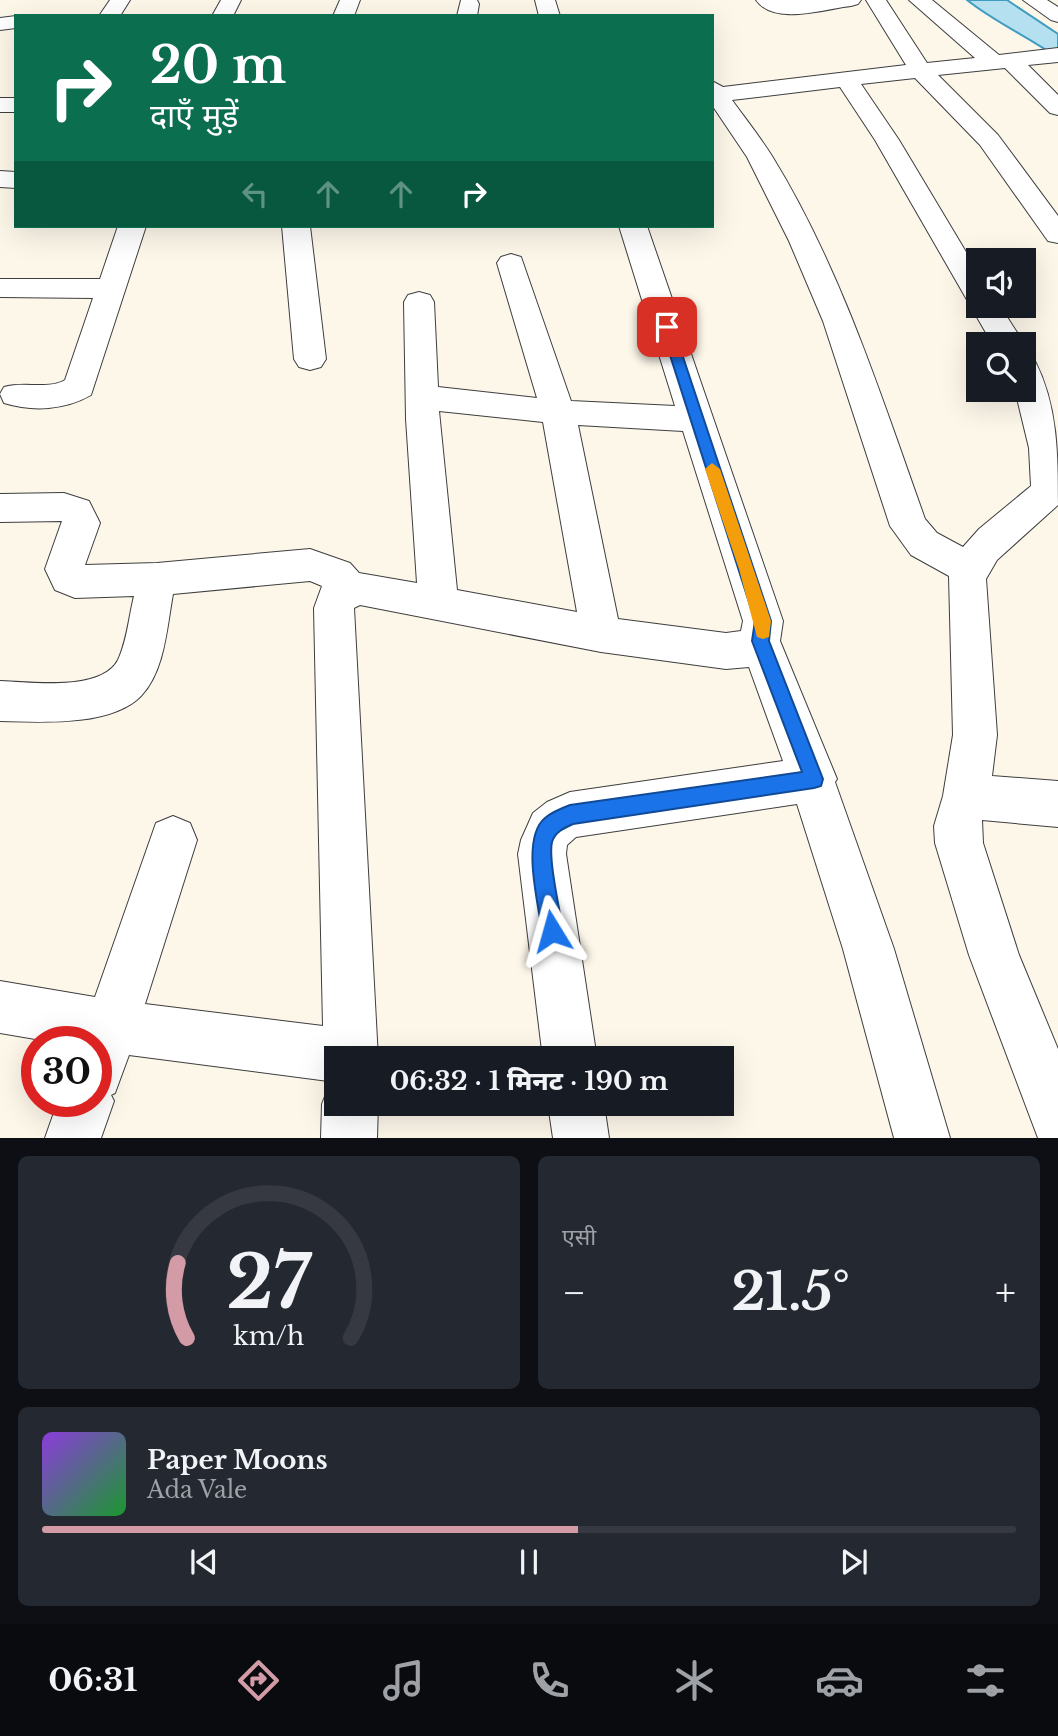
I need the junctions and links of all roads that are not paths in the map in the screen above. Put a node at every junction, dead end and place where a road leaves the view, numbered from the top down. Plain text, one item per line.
1 (766, 0) edge
2 (851, 0) edge
3 (876, 0) edge
4 (919, 0) edge
5 (1033, 0) edge
6 (1058, 16) edge
7 (1050, 56) edge
8 (1003, 63) junction
9 (921, 71) junction
10 (845, 79) junction
11 (714, 92) edge
12 (1058, 108) edge
13 (131, 228) edge
14 (296, 228) edge
15 (634, 228) edge
16 (1058, 235) edge
17 (511, 263) dead end
18 (966, 275) edge
19 (0, 288) edge
20 (110, 289) junction
21 (419, 302) dead end
22 (310, 359) dead end
23 (16, 395) dead end
24 (1036, 396) edge
25 (423, 397) junction
26 (558, 412) junction
27 (696, 419) junction
28 (0, 508) edge
29 (969, 568) junction
30 (157, 579) junction
31 (350, 589) junction
32 (438, 603) junction
33 (601, 634) junction
34 (760, 641) junction
35 (0, 701) edge
36 (814, 779) junction
37 (966, 796) junction
38 (1058, 804) edge
39 (173, 839) dead end
40 (0, 1007) edge
41 (46, 1026) edge
42 (112, 1028) edge
43 (350, 1046) edge
44 (568, 1046) edge
45 (112, 1051) edge
46 (324, 1070) edge
47 (350, 1116) edge
48 (578, 1116) edge
49 (80, 1117) edge
50 (1058, 1118) edge
51 (73, 1138) edge
52 (349, 1138) edge
53 (581, 1138) edge
54 (922, 1138) edge

1 - 2 street
3 - 9 street
4 - 8 street
5 - 6 street
7 - 8 street
8 - 9 street
8 - 12 street
9 - 10 street
9 - 16 street
10 - 11 street
10 - 18 street
11 - 29 street
13 - 20 street
14 - 22 street
15 - 27 street
17 - 26 street
19 - 20 street
20 - 23 street
21 - 25 street
24 - 29 street
25 - 26 street
25 - 32 street
26 - 27 street
26 - 33 street
27 - 34 street
28 - 30 street
29 - 37 street
30 - 31 street
30 - 35 street
31 - 32 street
31 - 43 street
32 - 33 street
33 - 34 street
34 - 36 street
36 - 44 street
36 - 54 street
37 - 38 street
37 - 50 street
39 - 42 street
40 - 41 street
45 - 46 street
47 - 52 street
48 - 53 street
49 - 51 street

